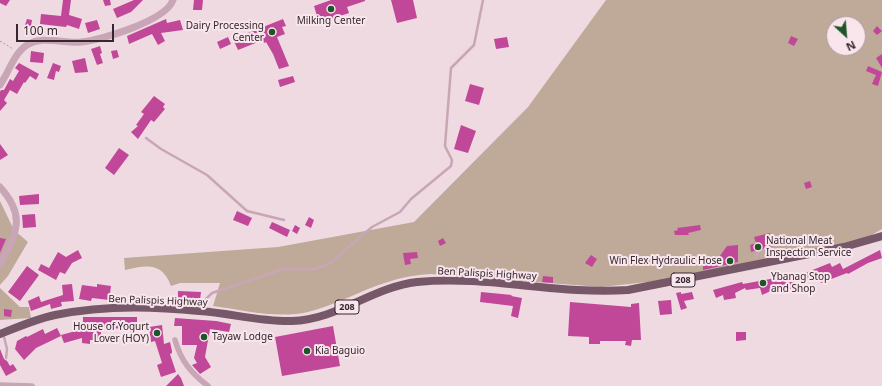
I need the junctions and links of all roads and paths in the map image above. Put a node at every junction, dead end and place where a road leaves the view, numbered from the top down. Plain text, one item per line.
1 (483, 0) edge
2 (171, 1) edge
3 (0, 41) edge
4 (19, 52) junction
5 (0, 85) edge
6 (146, 138) dead end
7 (0, 187) edge
8 (284, 220) dead end
9 (882, 236) edge
10 (772, 248) dead end
11 (0, 264) edge
12 (757, 265) junction
13 (200, 311) junction
14 (1, 333) edge
15 (175, 340) dead end
16 (6, 358) dead end
17 (0, 385) edge
18 (32, 386) edge
19 (208, 386) edge

1 - 13 lane
2 - 4 street
3 - 4 path
4 - 5 street
6 - 8 lane
7 - 11 street
9 - 12 main road, Ben Palispis Highway / 208
10 - 12 lane
12 - 13 main road, Ben Palispis Highway / 208
13 - 14 main road, Ben Palispis Highway / 208
14 - 16 lane
15 - 19 street
17 - 18 street

